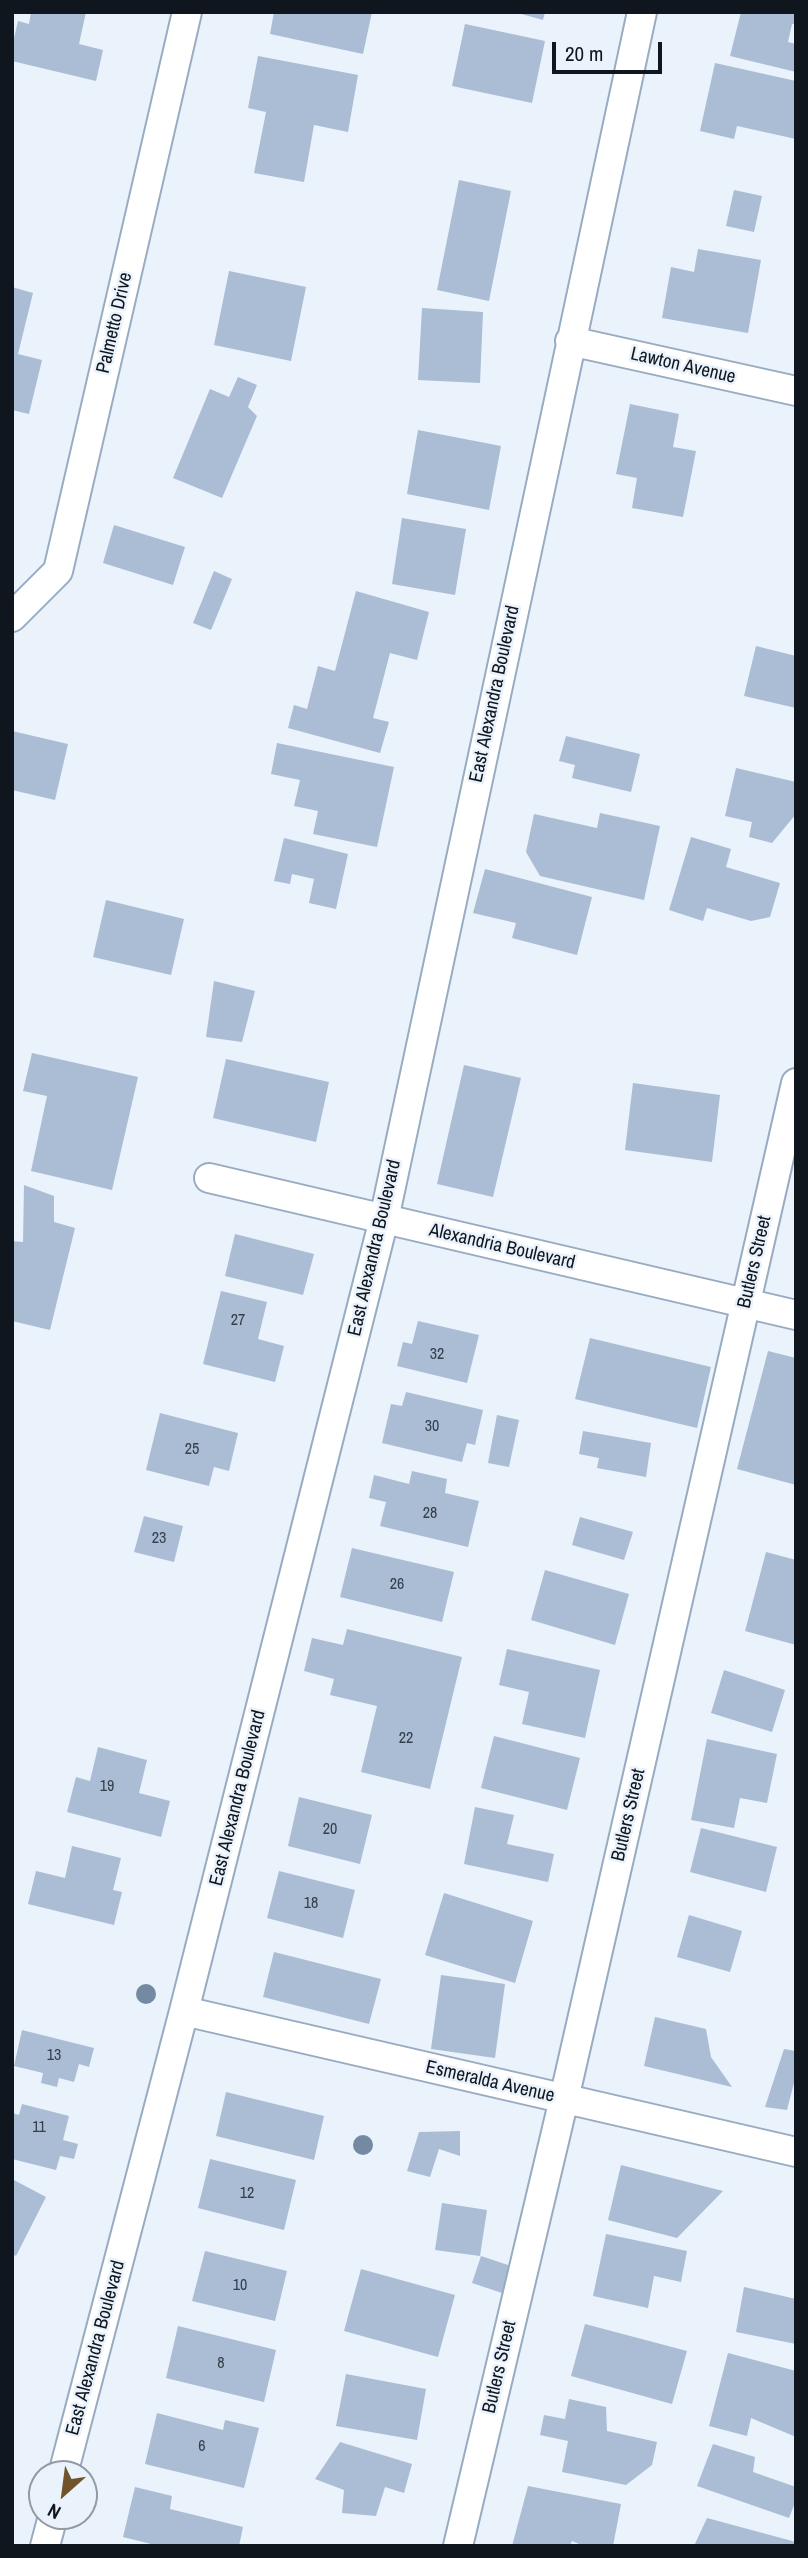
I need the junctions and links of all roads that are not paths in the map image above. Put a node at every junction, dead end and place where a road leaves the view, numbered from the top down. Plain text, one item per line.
1 (187, 12) edge
2 (642, 12) edge
3 (570, 341) junction
4 (796, 391) edge
5 (12, 617) edge
6 (796, 1083) edge
7 (209, 1178) dead end
8 (384, 1219) junction
9 (746, 1303) junction
10 (796, 1315) edge
11 (184, 2011) junction
12 (564, 2099) junction
13 (796, 2152) edge
14 (68, 2460) edge
15 (458, 2546) edge

1 - 5 street, Palmetto Drive
2 - 3 street, East Alexandra Boulevard
3 - 4 street, Lawton Avenue
3 - 8 street, East Alexandra Boulevard
6 - 9 street, Butlers Street
7 - 8 street, Alexandria Boulevard
8 - 9 street, Alexandria Boulevard
8 - 11 street, East Alexandra Boulevard
9 - 10 street, Alexandria Boulevard
9 - 12 street, Butlers Street
11 - 12 street, Esmeralda Avenue
11 - 14 street, East Alexandra Boulevard
12 - 13 street, Esmeralda Avenue
12 - 15 street, Butlers Street

